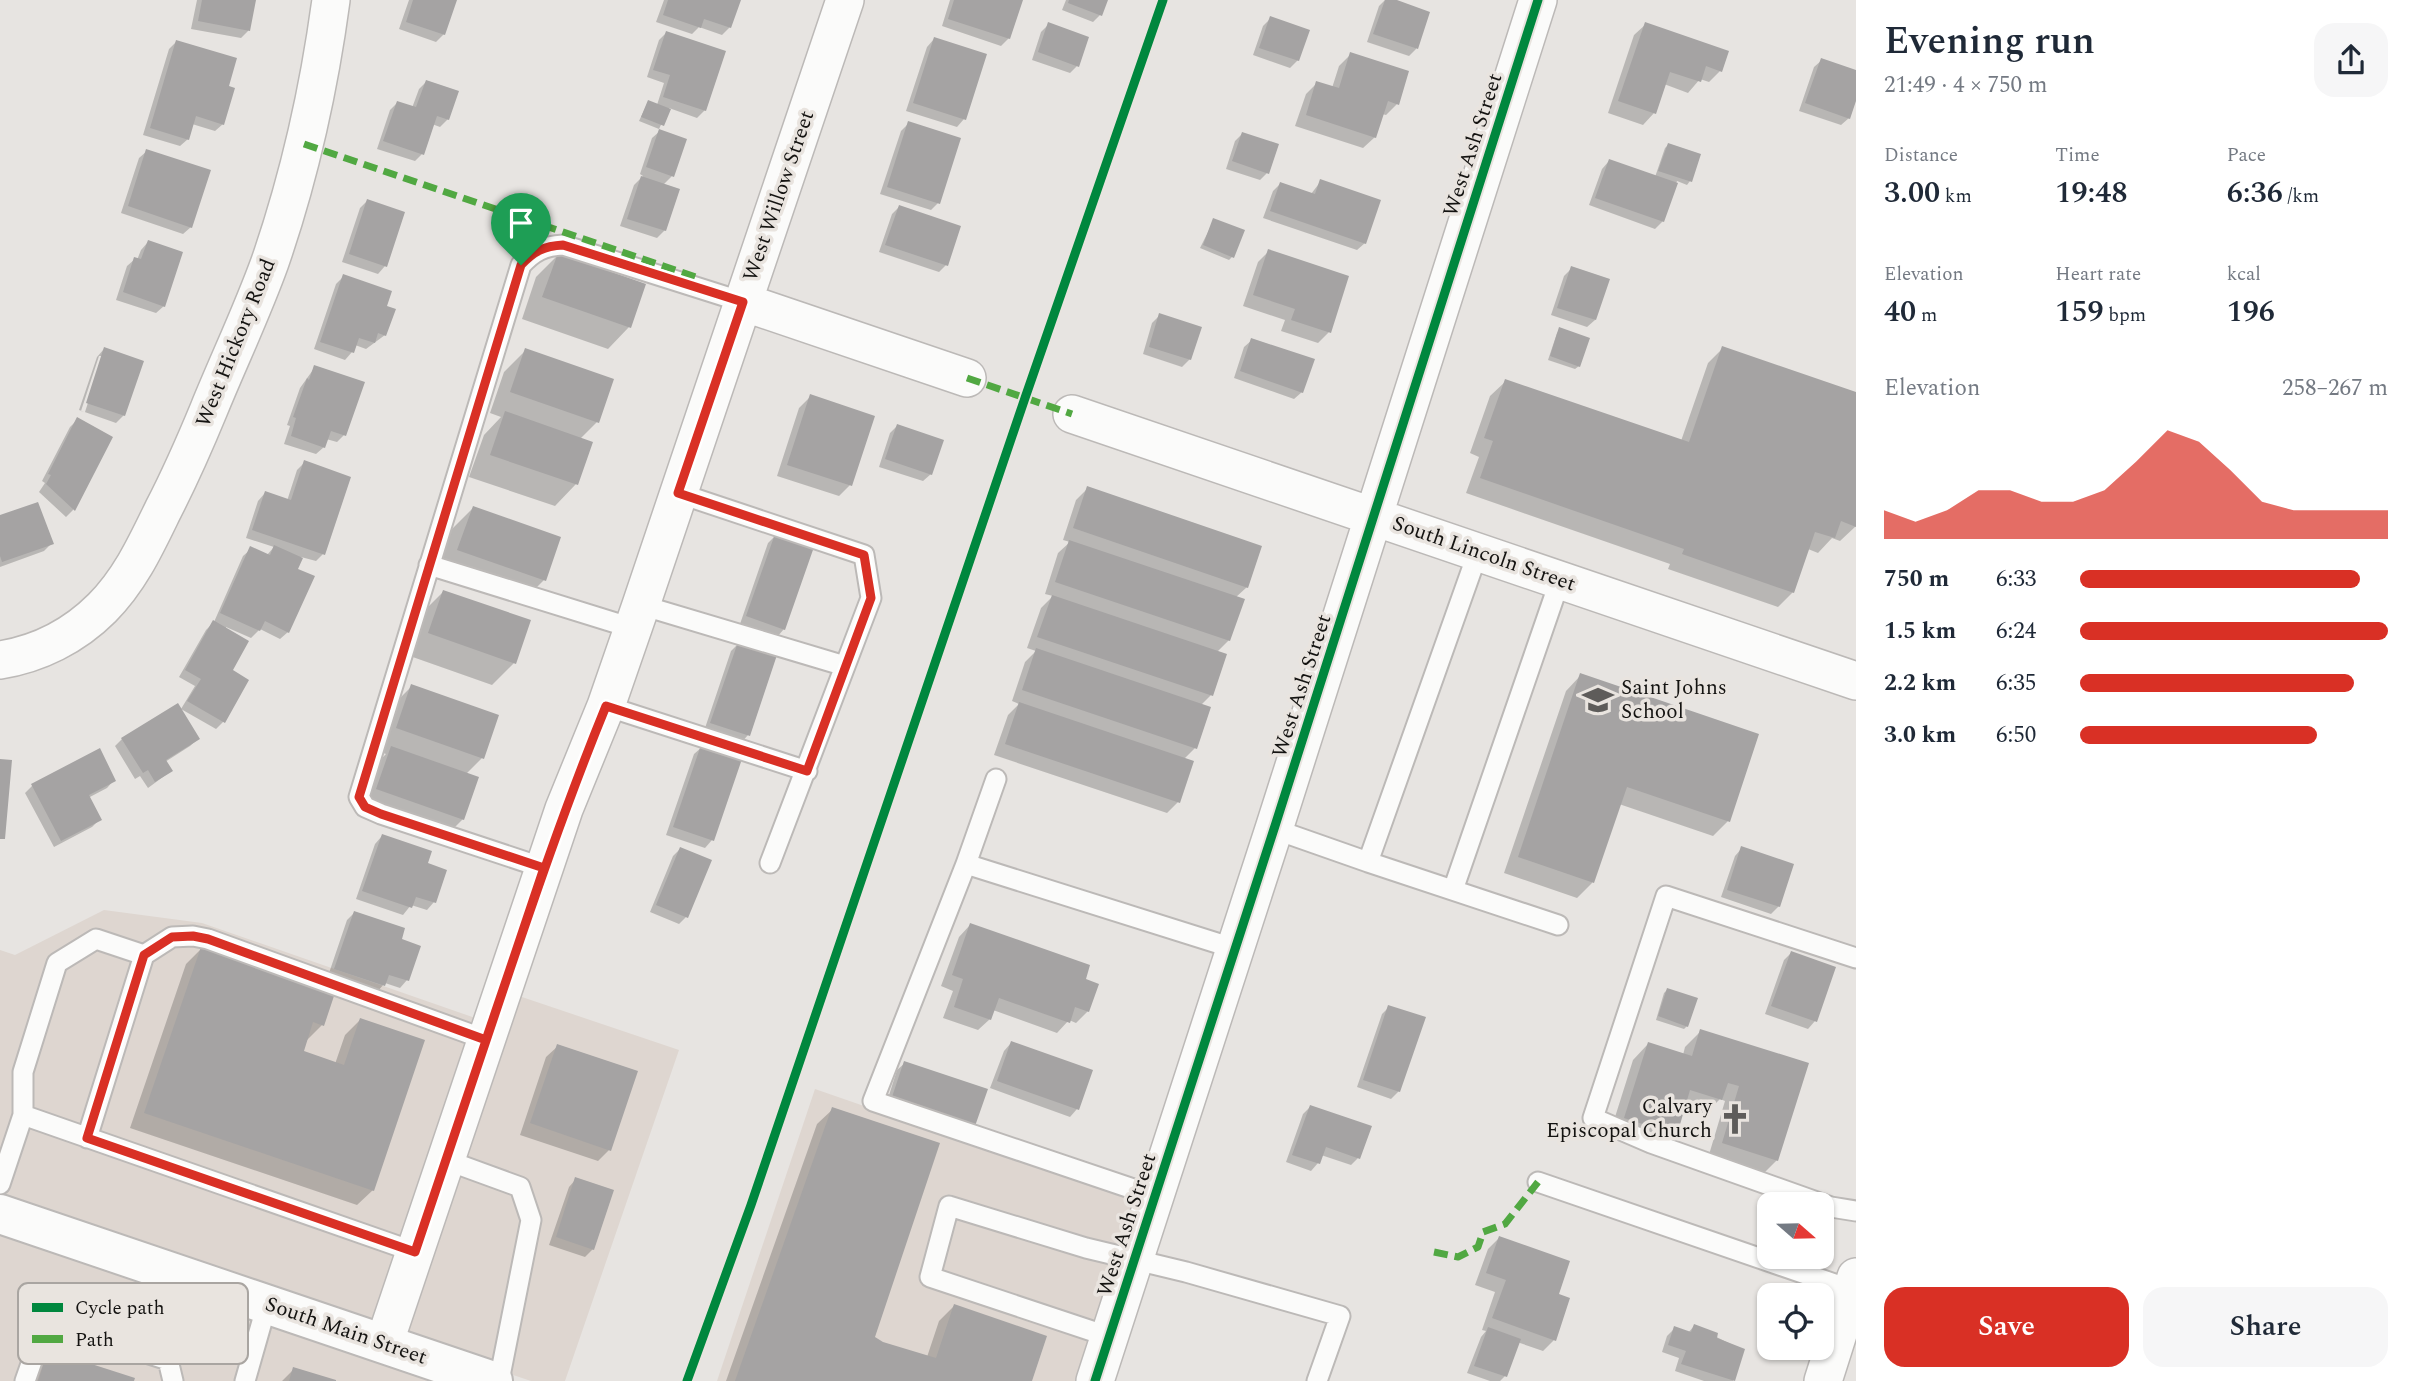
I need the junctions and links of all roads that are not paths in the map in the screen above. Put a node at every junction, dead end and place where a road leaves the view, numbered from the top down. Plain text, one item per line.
1 (331, 0) edge
2 (845, 0) edge
3 (1538, 0) edge
4 (743, 302) junction
5 (967, 378) dead end
6 (1072, 414) dead end
7 (678, 493) junction
8 (1374, 516) junction
9 (1478, 552) junction
10 (429, 565) junction
11 (1560, 580) junction
12 (637, 617) junction
13 (0, 660) edge
14 (845, 666) junction
15 (1856, 681) edge
16 (606, 706) junction
17 (807, 771) junction
18 (996, 779) dead end
19 (1274, 829) junction
20 (1368, 862) junction
21 (770, 863) dead end
22 (966, 864) junction
23 (544, 868) junction
24 (1452, 890) junction
25 (1558, 925) dead end
26 (1236, 949) junction
27 (144, 955) junction
28 (1856, 958) edge
29 (486, 1040) junction
30 (23, 1115) junction
31 (87, 1138) junction
32 (446, 1160) junction
33 (1538, 1182) dead end
34 (0, 1184) edge
35 (1154, 1196) junction
36 (1856, 1211) edge
37 (0, 1214) edge
38 (415, 1252) junction
39 (1133, 1261) junction
40 (194, 1280) junction
41 (193, 1283) edge
42 (203, 1283) edge
43 (1853, 1292) edge
44 (248, 1298) edge
45 (267, 1304) junction
46 (1110, 1337) junction
47 (384, 1344) junction
48 (31, 1364) edge
49 (25, 1381) edge
50 (246, 1381) edge
51 (493, 1381) edge
52 (499, 1381) edge
53 (1094, 1381) edge
54 (1317, 1381) edge
55 (1823, 1381) edge

1 - 13 street, West Hickory Road
2 - 4 street, West Willow Street
3 - 8 street, West Ash Street
4 - 5 street
4 - 7 street, West Willow Street
4 - 10 lane
6 - 8 street, South Lincoln Street
7 - 12 street, West Willow Street
7 - 14 lane
8 - 9 street, South Lincoln Street
8 - 19 street, West Ash Street
9 - 11 street, South Lincoln Street
9 - 20 lane
10 - 12 lane
10 - 23 lane
11 - 15 street, South Lincoln Street
11 - 24 lane
12 - 14 lane
12 - 16 street, West Willow Street
14 - 17 lane
16 - 17 lane
16 - 23 street, West Willow Street
17 - 21 lane
18 - 22 lane
19 - 20 lane
19 - 26 street, West Ash Street
20 - 24 lane
22 - 26 lane
22 - 35 lane
23 - 29 street, West Willow Street
24 - 25 lane
26 - 35 street, West Ash Street
27 - 29 lane
27 - 30 lane
27 - 31 lane
28 - 36 lane
29 - 32 street, West Willow Street
30 - 31 lane
30 - 34 lane
31 - 38 lane
32 - 38 street, West Willow Street
32 - 52 lane
33 - 43 lane
35 - 39 street, West Ash Street
37 - 40 main road, South Main Street
38 - 47 street, West Willow Street
39 - 46 street, West Ash Street
39 - 46 lane
39 - 54 lane
40 - 41 lane
40 - 42 main road, South Main Street
43 - 55 street
44 - 45 main road, South Main Street
45 - 47 main road, South Main Street
45 - 50 lane
46 - 53 street, West Ash Street
47 - 51 main road, South Main Street
48 - 49 lane

